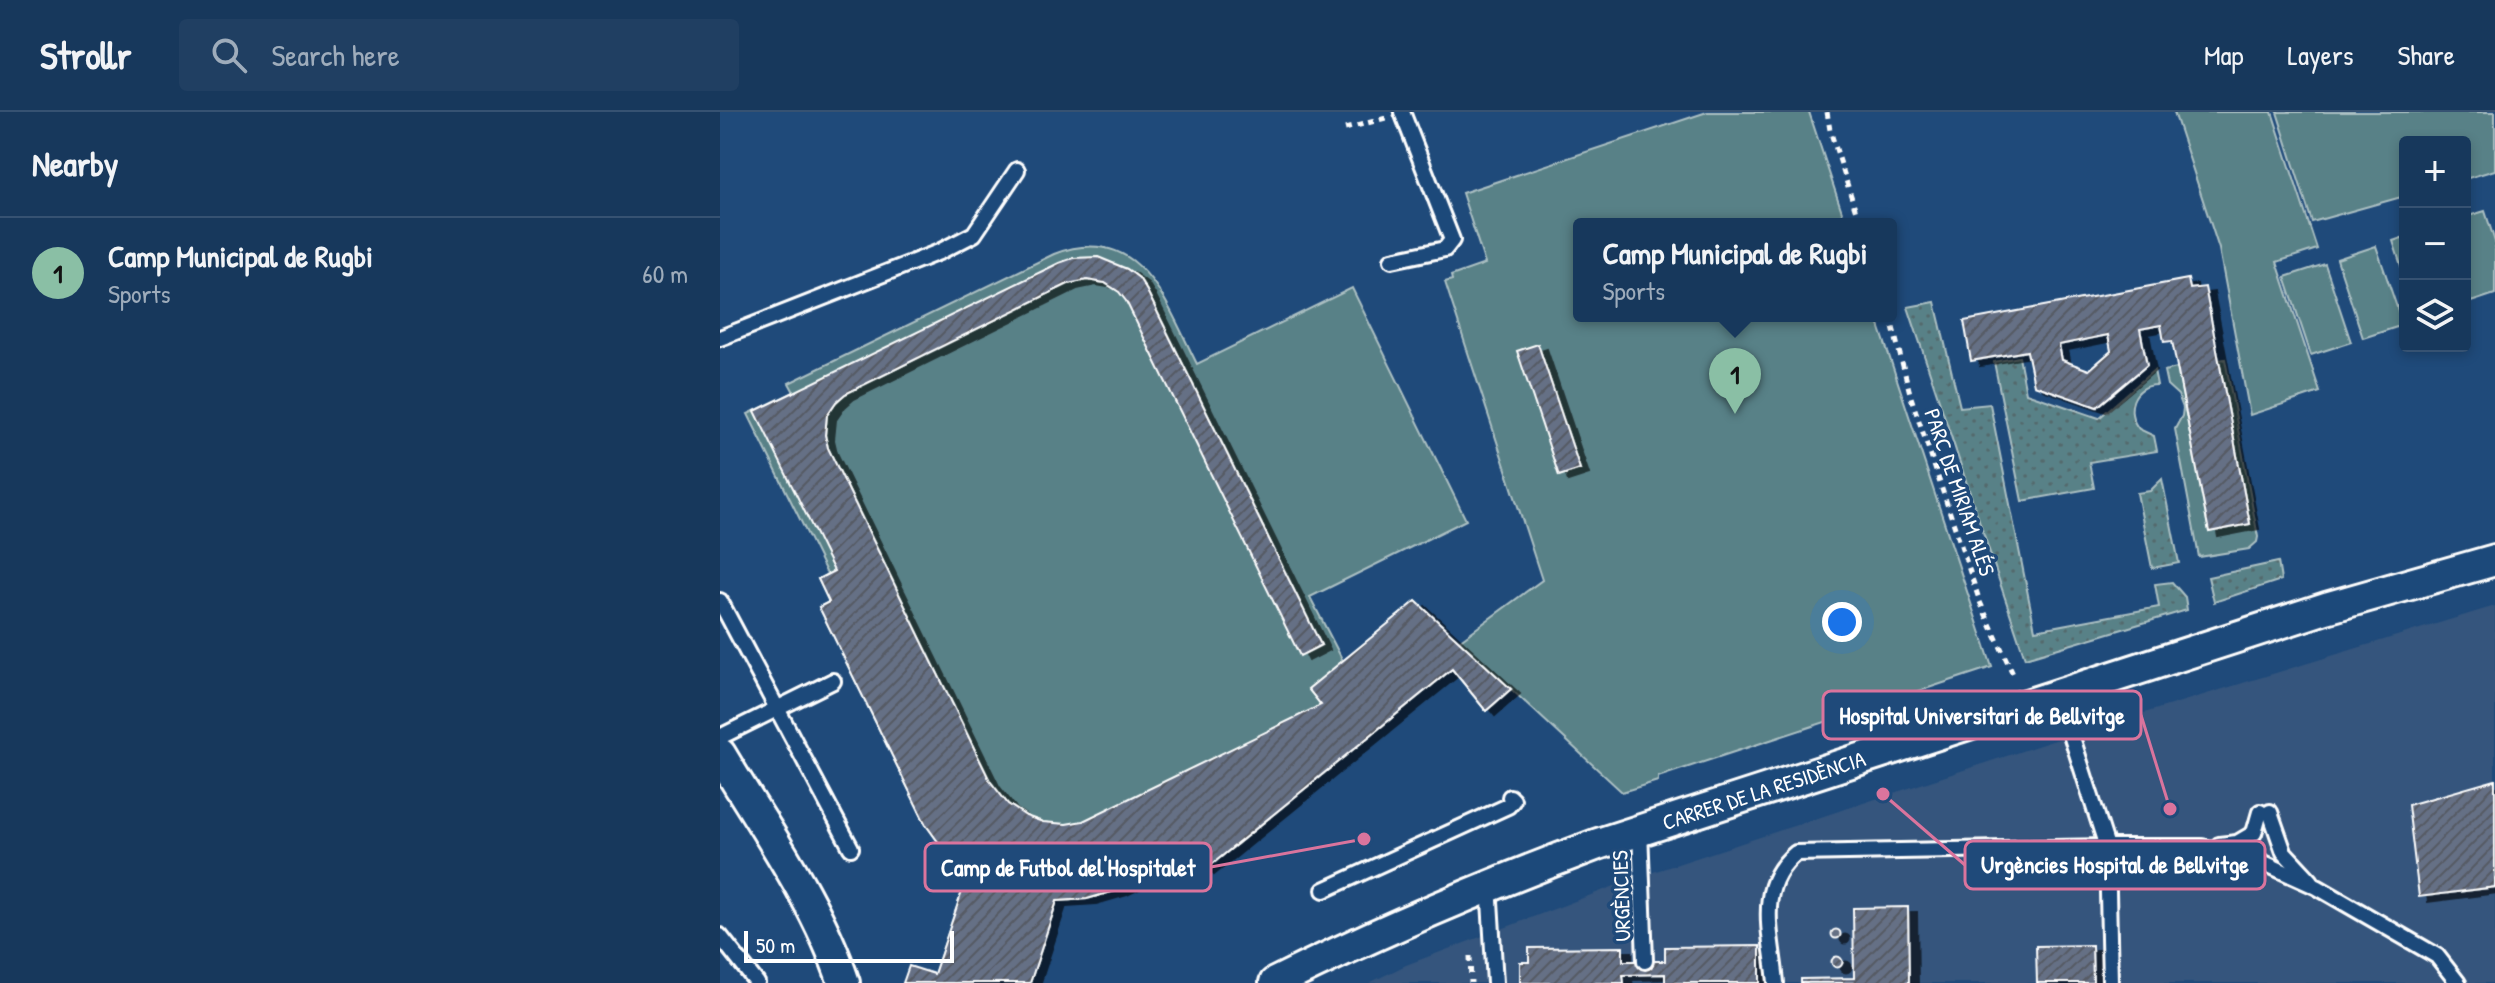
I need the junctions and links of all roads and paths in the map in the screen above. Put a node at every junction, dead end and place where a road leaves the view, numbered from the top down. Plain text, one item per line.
1 (1827, 112) edge
2 (1402, 113) edge
3 (1345, 129) dead end
4 (1017, 170) dead end
5 (1858, 218) edge
6 (1392, 260) dead end
7 (1892, 322) edge
8 (720, 338) edge
9 (2495, 560) edge
10 (720, 601) edge
11 (2013, 674) dead end
12 (833, 681) dead end
13 (2059, 697) junction
14 (776, 708) junction
15 (720, 737) edge
16 (720, 754) edge
17 (1510, 797) dead end
18 (1640, 830) junction
19 (2107, 847) junction
20 (2202, 847) junction
21 (851, 848) dead end
22 (1489, 884) junction
23 (2317, 887) junction
24 (1324, 890) dead end
25 (720, 936) edge
26 (1645, 961) dead end
27 (757, 983) edge
28 (844, 983) edge
29 (1275, 983) edge
30 (1495, 983) edge
31 (1776, 983) edge
32 (2110, 983) edge
33 (2458, 983) edge

1 - 5 path
2 - 3 path
2 - 6 lane
4 - 8 lane
7 - 11 path, PARC DE MIRIAM ALÉS
9 - 13 street, CARRER DE LA RESIDÈNCIA
10 - 14 lane
12 - 14 lane
13 - 18 street, CARRER DE LA RESIDÈNCIA
13 - 19 lane
14 - 15 lane
14 - 21 lane
16 - 28 street
17 - 24 lane
18 - 22 street, CARRER DE LA RESIDÈNCIA
18 - 26 lane, URGÈNCIES
19 - 20 lane
19 - 31 lane
19 - 32 lane
20 - 23 lane
20 - 23 lane
22 - 29 street, CARRER DE LA RESIDÈNCIA
22 - 30 lane
23 - 33 lane
25 - 27 lane

